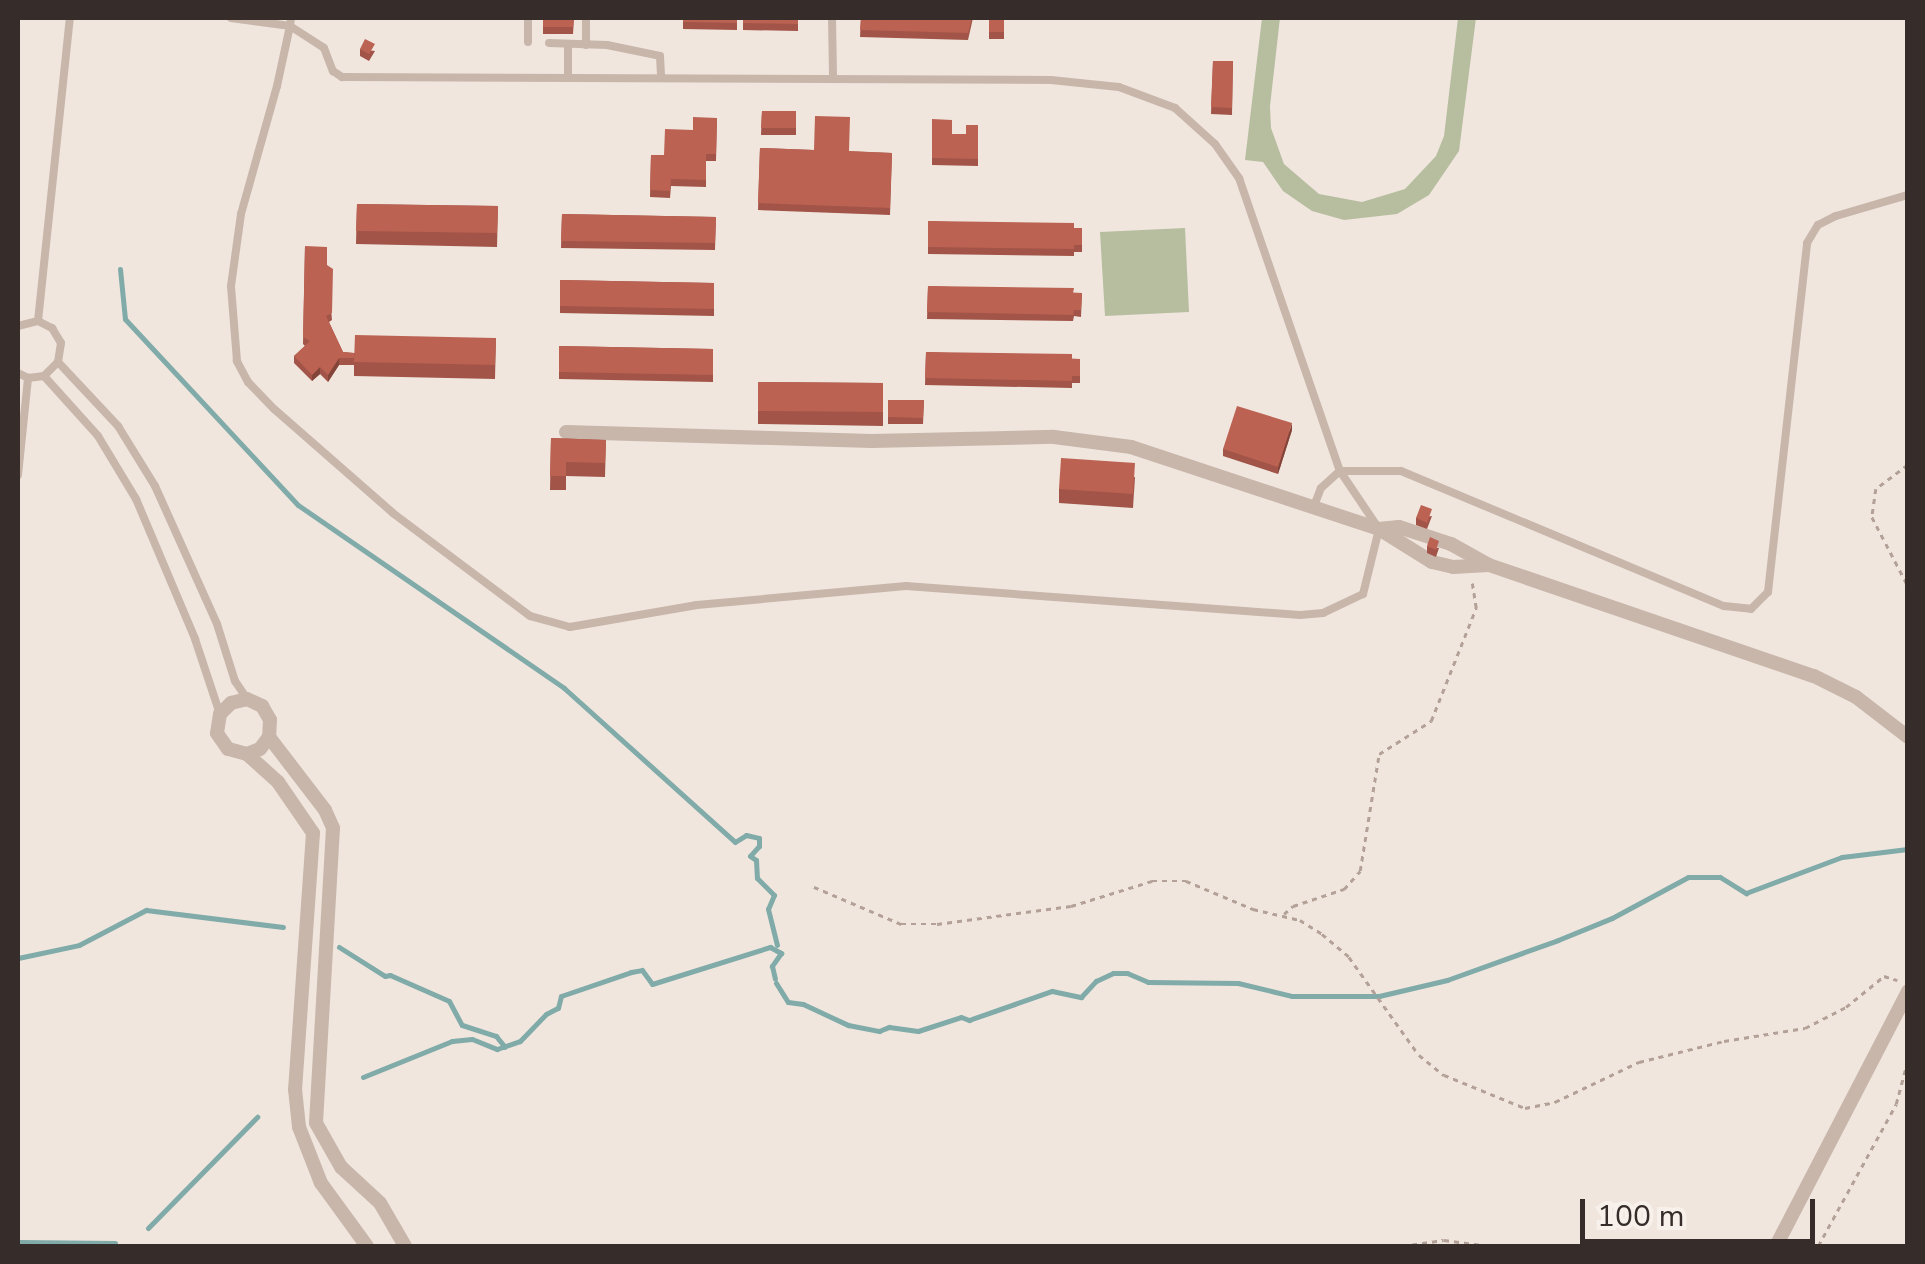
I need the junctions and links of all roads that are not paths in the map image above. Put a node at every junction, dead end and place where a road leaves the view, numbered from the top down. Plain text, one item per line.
1 (70, 18) edge
2 (231, 18) edge
3 (528, 18) edge
4 (586, 18) edge
5 (832, 18) edge
6 (290, 22) edge
7 (528, 42) dead end
8 (549, 43) dead end
9 (568, 44) junction
10 (586, 45) junction
11 (568, 75) junction
12 (660, 76) junction
13 (833, 78) junction
14 (1908, 195) edge
15 (38, 321) junction
16 (18, 326) edge
17 (58, 362) junction
18 (18, 373) edge
19 (44, 376) junction
20 (28, 378) junction
21 (566, 432) dead end
22 (1340, 472) junction
23 (18, 475) edge
24 (1314, 506) junction
25 (1379, 528) junction
26 (1488, 565) junction
27 (246, 700) junction
28 (220, 714) junction
29 (269, 737) junction
30 (1908, 737) edge
31 (247, 754) junction
32 (333, 828) junction
33 (312, 833) junction
34 (1908, 988) edge
35 (367, 1246) edge
36 (405, 1246) edge
37 (1776, 1246) edge

1 - 15 lane
2 - 6 lane
3 - 7 lane
4 - 10 lane
5 - 13 lane
6 - 11 lane
6 - 25 lane
8 - 9 lane
9 - 10 lane
9 - 11 lane
10 - 12 lane
11 - 12 lane
12 - 13 lane
13 - 22 lane
14 - 22 lane
15 - 16 lane
15 - 17 lane
17 - 19 lane
17 - 27 lane
18 - 20 lane
19 - 20 lane
19 - 28 lane
20 - 23 lane
21 - 24 street
22 - 24 lane
22 - 25 lane
24 - 25 street
25 - 26 street
25 - 26 street
26 - 30 street
27 - 28 street
27 - 29 street
28 - 31 street
29 - 31 street
29 - 32 street
31 - 33 street
32 - 33 street
32 - 36 street
33 - 35 street
34 - 37 street

